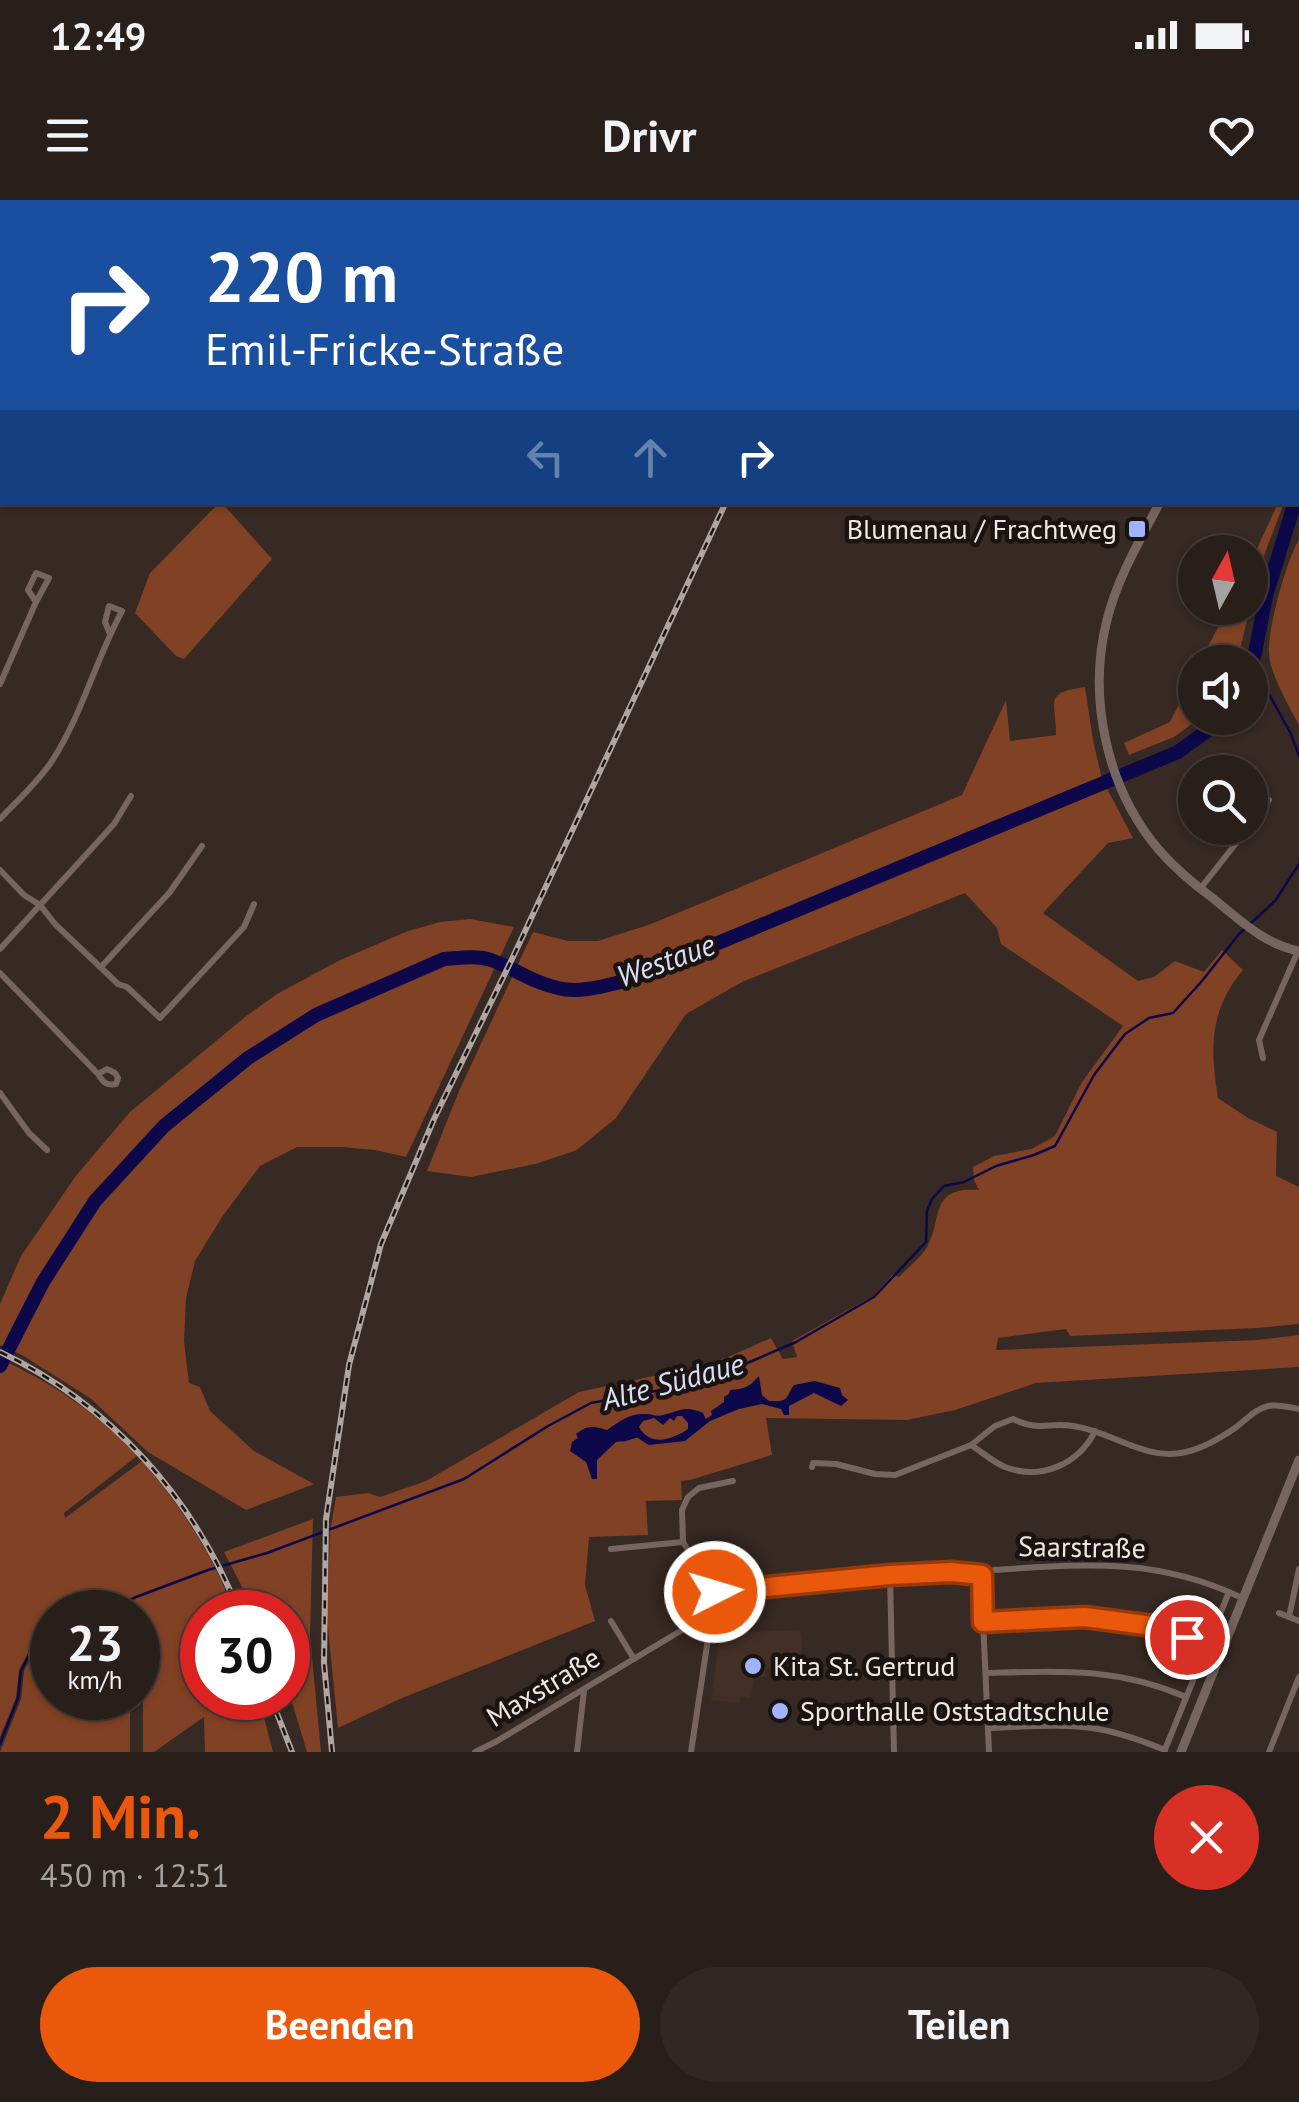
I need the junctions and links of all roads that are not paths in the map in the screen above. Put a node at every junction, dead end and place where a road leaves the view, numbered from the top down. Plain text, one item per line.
1 (1158, 505) edge
2 (36, 602) dead end
3 (110, 634) dead end
4 (0, 684) edge
5 (132, 796) dead end
6 (0, 820) edge
7 (1234, 845) edge
8 (202, 846) dead end
9 (0, 870) edge
10 (1200, 889) junction
11 (254, 904) dead end
12 (40, 905) junction
13 (0, 949) edge
14 (1298, 951) edge
15 (102, 966) junction
16 (0, 973) edge
17 (1262, 1058) dead end
18 (98, 1074) dead end
19 (0, 1093) edge
20 (46, 1150) dead end
21 (1299, 1409) edge
22 (1096, 1432) junction
23 (971, 1444) junction
24 (1299, 1460) edge
25 (812, 1467) dead end
26 (733, 1481) dead end
27 (683, 1542) junction
28 (611, 1549) dead end
29 (1299, 1570) edge
30 (890, 1575) junction
31 (982, 1575) junction
32 (715, 1592) junction
33 (1230, 1592) junction
34 (1242, 1598) junction
35 (712, 1612) junction
36 (1279, 1612) dead end
37 (1290, 1617) junction
38 (611, 1621) dead end
39 (983, 1622) junction
40 (1299, 1622) edge
41 (1208, 1645) junction
42 (634, 1659) junction
43 (986, 1673) junction
44 (1299, 1677) edge
45 (584, 1690) junction
46 (1186, 1697) junction
47 (988, 1728) junction
48 (1164, 1751) edge
49 (474, 1752) edge
50 (577, 1752) edge
51 (691, 1752) edge
52 (894, 1752) edge
53 (989, 1752) edge
54 (1181, 1752) edge
55 (1269, 1752) edge

1 - 10 street
2 - 4 street
3 - 6 street
5 - 12 street
7 - 10 street
8 - 15 street
9 - 12 street
10 - 14 street
11 - 15 street
12 - 13 street
12 - 15 street
14 - 17 street
16 - 18 street
19 - 20 street
21 - 22 street
22 - 23 street
22 - 23 street
23 - 25 street
24 - 34 street
26 - 27 street
27 - 28 street
27 - 32 street
29 - 37 street
30 - 31 street, Saarstraße
30 - 32 street, Saarstraße
30 - 52 street
31 - 33 street, Saarstraße
31 - 39 street
32 - 35 street
33 - 34 street, Saarstraße
33 - 41 street
34 - 54 street
35 - 42 street, Maxstraße
35 - 51 street
36 - 37 street
37 - 40 street
38 - 42 street, Maxstraße
39 - 41 street
39 - 43 street
41 - 46 street
42 - 45 street, Maxstraße
43 - 46 street
43 - 47 street
44 - 55 street
45 - 49 street, Maxstraße
45 - 50 street
46 - 48 street
47 - 48 street
47 - 53 street

